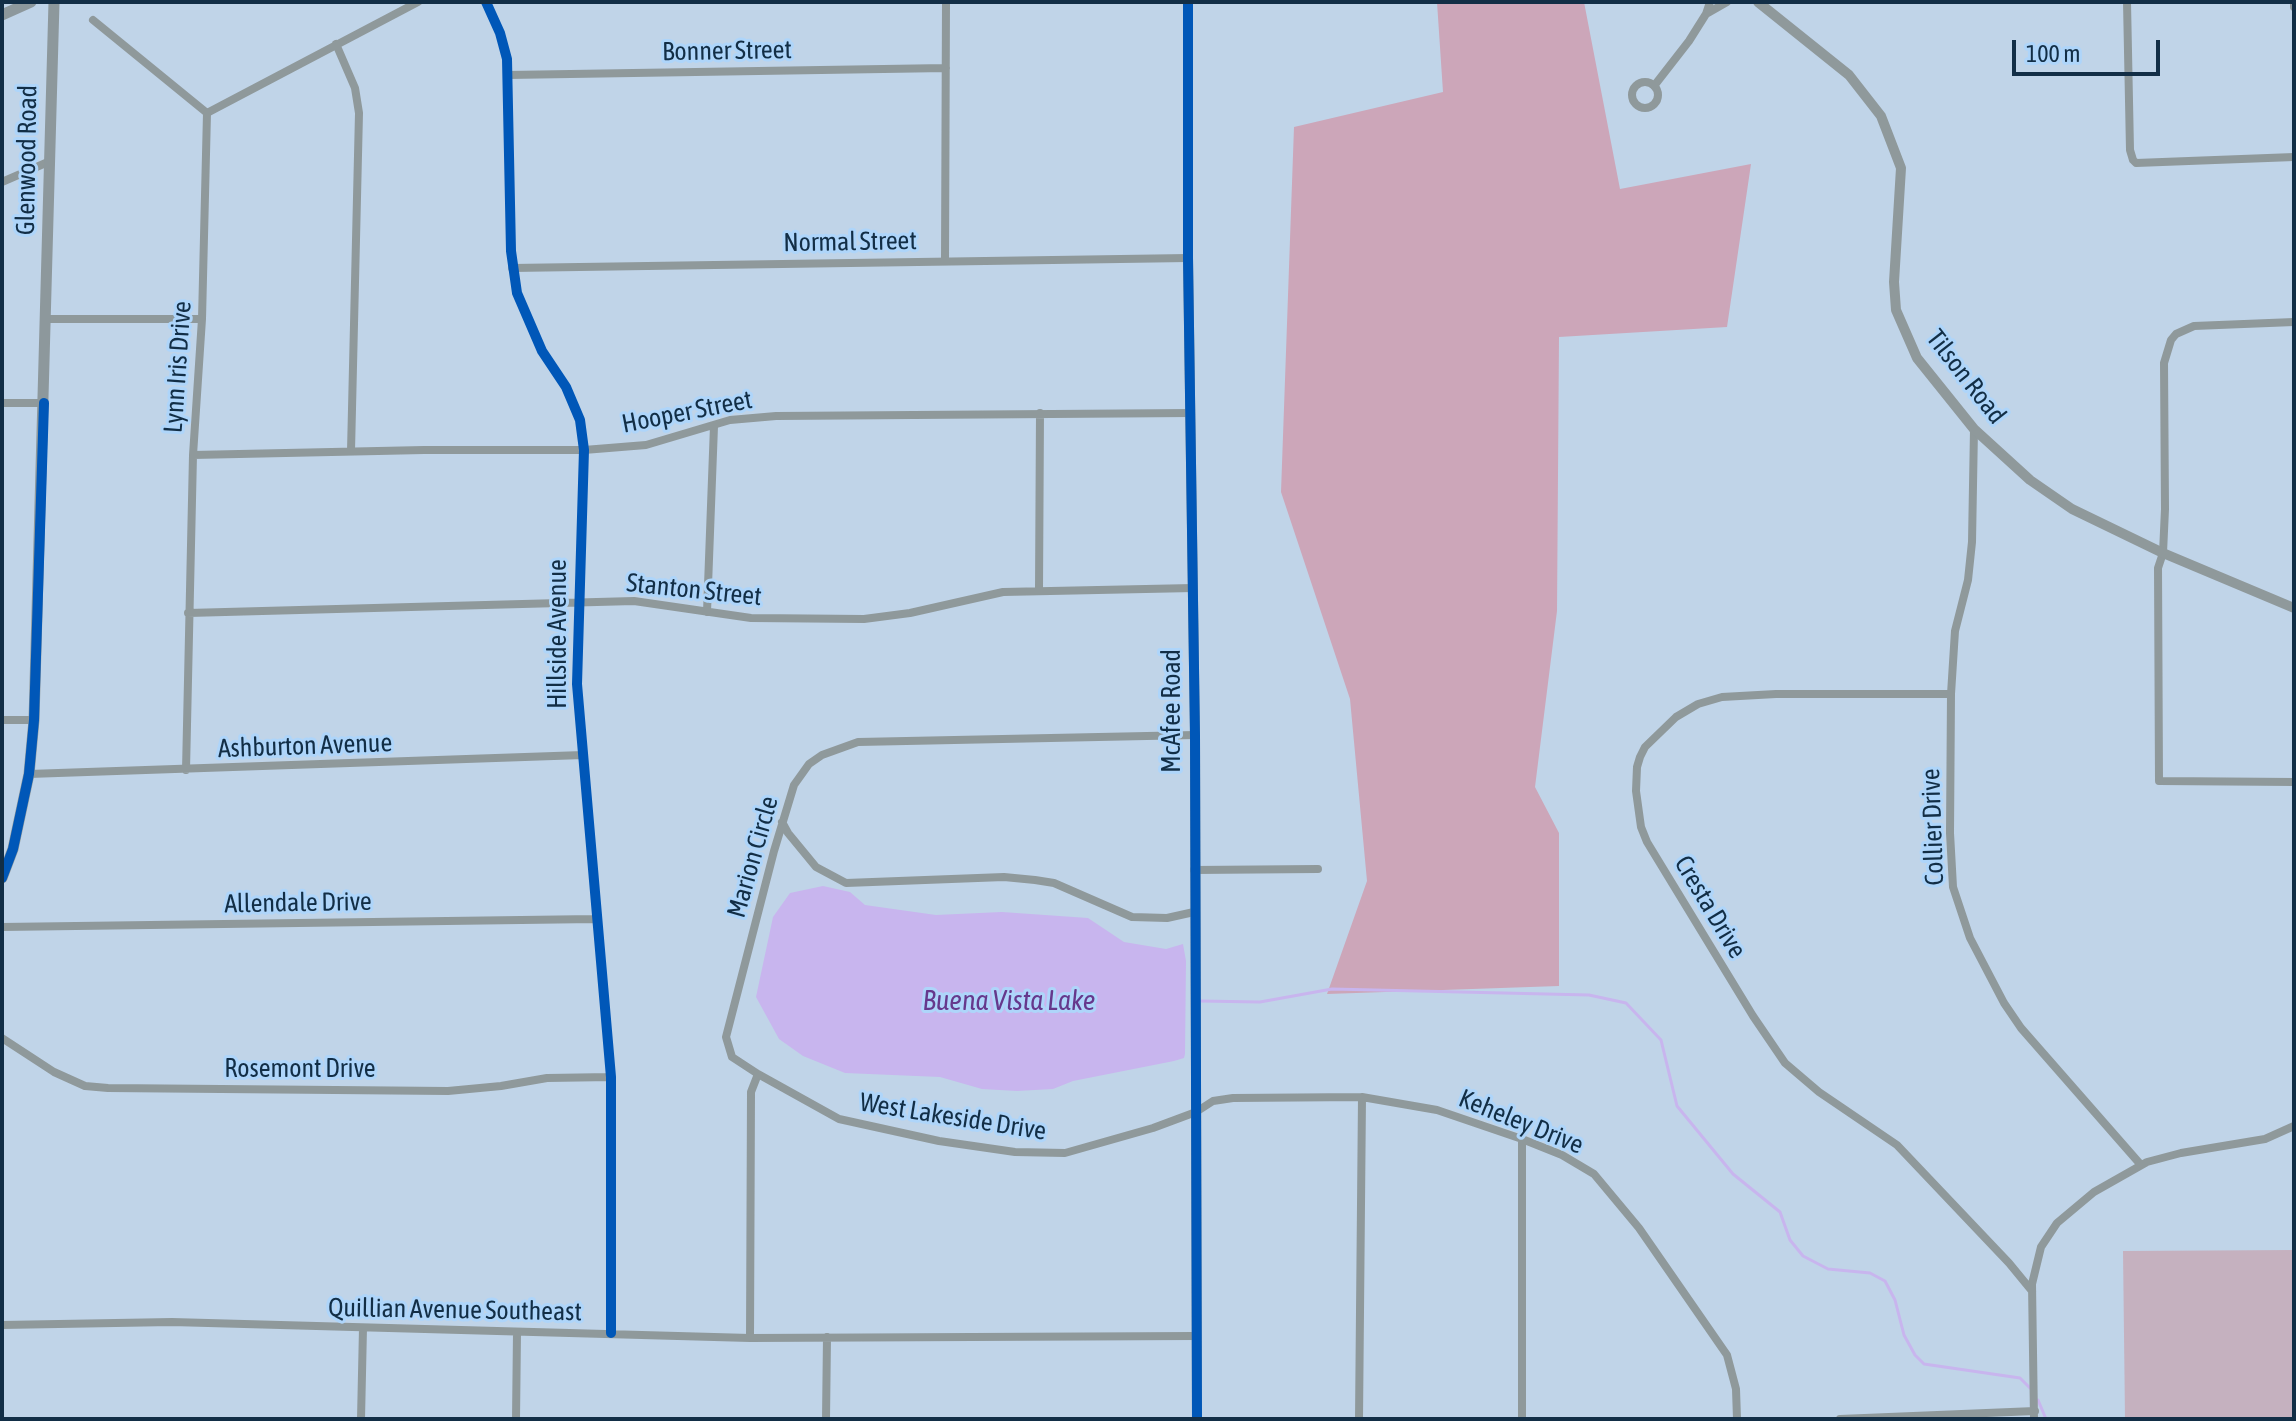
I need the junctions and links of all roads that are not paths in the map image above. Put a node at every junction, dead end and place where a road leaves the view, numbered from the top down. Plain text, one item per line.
1 (31, 2) edge
2 (54, 2) edge
3 (418, 2) edge
4 (486, 2) edge
5 (946, 2) edge
6 (1188, 2) edge
7 (1710, 2) edge
8 (1727, 2) edge
9 (1758, 2) edge
10 (2127, 2) edge
11 (1706, 14) junction
12 (2, 15) edge
13 (93, 20) dead end
14 (336, 44) junction
15 (946, 68) junction
16 (508, 75) junction
17 (1654, 86) dead end
18 (207, 113) junction
19 (2294, 157) edge
20 (48, 162) junction
21 (2, 182) edge
22 (1188, 258) junction
23 (945, 260) junction
24 (512, 268) junction
25 (46, 319) junction
26 (202, 319) junction
27 (2294, 322) edge
28 (2, 403) edge
29 (44, 403) junction
30 (1040, 413) junction
31 (1190, 413) junction
32 (714, 426) junction
33 (1974, 429) junction
34 (584, 450) junction
35 (351, 451) junction
36 (193, 455) junction
37 (2163, 553) junction
38 (1193, 588) junction
39 (1039, 589) junction
40 (578, 603) junction
41 (2294, 608) edge
42 (707, 612) junction
43 (188, 613) junction
44 (1951, 694) junction
45 (2, 720) edge
46 (34, 720) junction
47 (1195, 735) junction
48 (583, 755) junction
49 (186, 770) junction
50 (29, 774) junction
51 (2294, 782) edge
52 (782, 821) junction
53 (1318, 869) dead end
54 (1194, 870) junction
55 (2, 878) edge
56 (1194, 912) junction
57 (595, 919) junction
58 (2, 927) edge
59 (2, 1038) edge
60 (758, 1074) junction
61 (611, 1077) junction
62 (1362, 1097) junction
63 (1196, 1112) junction
64 (2294, 1126) edge
65 (1522, 1139) junction
66 (2141, 1165) junction
67 (2032, 1291) junction
68 (2, 1325) edge
69 (363, 1328) junction
70 (517, 1333) junction
71 (611, 1333) junction
72 (1195, 1336) junction
73 (827, 1337) junction
74 (750, 1338) junction
75 (2034, 1415) edge
76 (361, 1419) edge
77 (516, 1419) edge
78 (826, 1419) edge
79 (1197, 1419) edge
80 (1359, 1419) edge
81 (1522, 1419) edge
82 (1737, 1419) edge
83 (1840, 1419) edge

1 - 12 main road
2 - 20 main road, Glenwood Road
3 - 14 street
4 - 16 street, Hillside Avenue
5 - 15 street
6 - 22 street, McAfee Road
7 - 11 street
8 - 11 street
9 - 33 street, Tilson Road
10 - 19 street
11 - 17 street
13 - 18 street
14 - 18 street
14 - 35 street
15 - 16 street, Bonner Street
15 - 23 street
16 - 24 street, Hillside Avenue
18 - 26 street, Lynn Iris Drive
20 - 21 street
20 - 25 main road, Glenwood Road
22 - 23 street, Normal Street
22 - 31 street, McAfee Road
23 - 24 street, Normal Street
24 - 34 street, Hillside Avenue
25 - 26 street
25 - 29 main road, Glenwood Road
26 - 36 street, Lynn Iris Drive
27 - 37 street
28 - 29 street
29 - 46 main road, Glenwood Road
30 - 31 street, Hooper Street
30 - 32 street, Hooper Street
30 - 39 street
31 - 38 street, McAfee Road
32 - 34 street, Hooper Street
32 - 42 street
33 - 37 street, Tilson Road
33 - 44 street, Collier Drive
34 - 35 street, Hooper Street
34 - 40 street, Hillside Avenue
35 - 36 street, Hooper Street
36 - 43 street, Lynn Iris Drive
37 - 41 street, Tilson Road
37 - 51 street
38 - 39 street, Stanton Street
38 - 47 street, McAfee Road
39 - 42 street, Stanton Street
40 - 42 street, Stanton Street
40 - 43 street, Stanton Street
40 - 48 street, Hillside Avenue
43 - 49 street, Lynn Iris Drive
44 - 66 street, Collier Drive
44 - 67 street, Cresta Drive
45 - 46 street
46 - 50 main road, Glenwood Road
47 - 52 street, Marion Circle
47 - 54 street, McAfee Road
48 - 49 street, Ashburton Avenue
48 - 57 street, Hillside Avenue
49 - 50 street, Ashburton Avenue
50 - 55 main road, Glenwood Road
52 - 56 street
52 - 60 street, Marion Circle
53 - 54 street
54 - 56 street, McAfee Road
56 - 63 street, McAfee Road
57 - 58 street, Allendale Drive
57 - 61 street, Hillside Avenue
59 - 61 street, Rosemont Drive
60 - 63 street, West Lakeside Drive
60 - 74 street
61 - 71 street, Hillside Avenue
62 - 63 street, Keheley Drive
62 - 65 street, Keheley Drive
62 - 80 street
63 - 72 street, McAfee Road
64 - 66 street
65 - 81 street
65 - 82 street, Keheley Drive
66 - 67 street
67 - 75 street
68 - 69 street, Quillian Avenue Southeast
69 - 70 street, Quillian Avenue Southeast
69 - 76 street
70 - 71 street, Quillian Avenue Southeast
70 - 77 street
71 - 74 street, Quillian Avenue Southeast
72 - 73 street, Quillian Avenue Southeast
72 - 79 street, McAfee Road
73 - 74 street, Quillian Avenue Southeast
73 - 78 street
75 - 83 street

